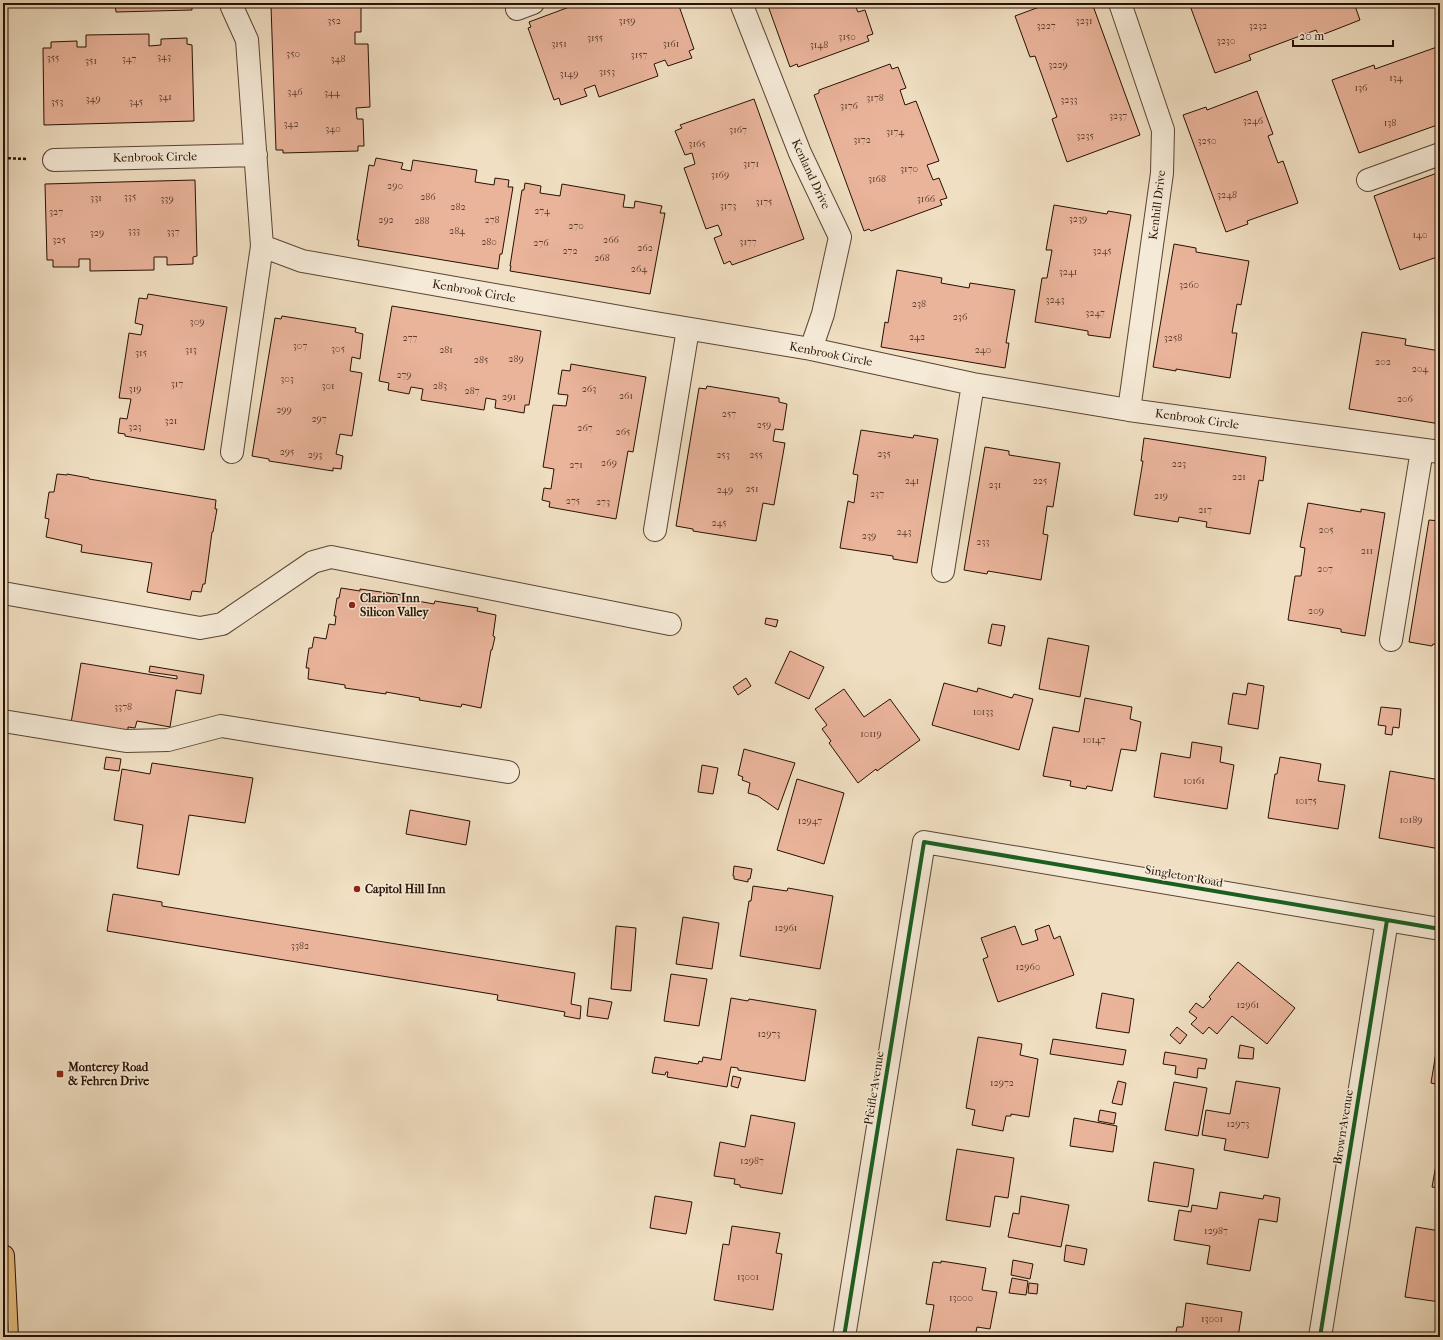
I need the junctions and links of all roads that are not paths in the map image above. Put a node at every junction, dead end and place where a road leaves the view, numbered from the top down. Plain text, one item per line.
1 (231, 3) edge
2 (741, 3) edge
3 (1123, 4) edge
4 (1440, 154) edge
5 (256, 155) junction
6 (54, 160) dead end
7 (1368, 180) dead end
8 (262, 246) junction
9 (688, 329) junction
10 (811, 349) junction
11 (973, 384) junction
12 (1129, 410) junction
13 (1431, 451) edge
14 (232, 452) dead end
15 (655, 530) dead end
16 (943, 571) dead end
17 (3, 593) edge
18 (670, 624) dead end
19 (1390, 640) dead end
20 (3, 722) edge
21 (508, 772) dead end
22 (924, 842) joint
23 (1387, 920) junction
24 (1440, 929) edge
25 (3, 1256) edge
26 (7, 1337) edge
27 (844, 1337) edge
28 (1320, 1337) edge

1 - 5 street
2 - 10 street, Kenland Drive
3 - 12 street, Kenhill Drive
4 - 7 street
5 - 6 street, Kenbrook Circle
5 - 8 street
8 - 9 street, Kenbrook Circle
8 - 14 street
9 - 10 street, Kenbrook Circle
9 - 15 street
10 - 11 street, Kenbrook Circle
11 - 12 street, Kenbrook Circle
11 - 16 street
12 - 13 street, Kenbrook Circle
13 - 19 street, Kenbrook Circle
17 - 18 street
20 - 21 street
22 - 23 street, Singleton Road
22 - 27 street, Pfeifle Avenue
23 - 24 street, Singleton Road
23 - 28 street, Brown Avenue
25 - 26 main road

